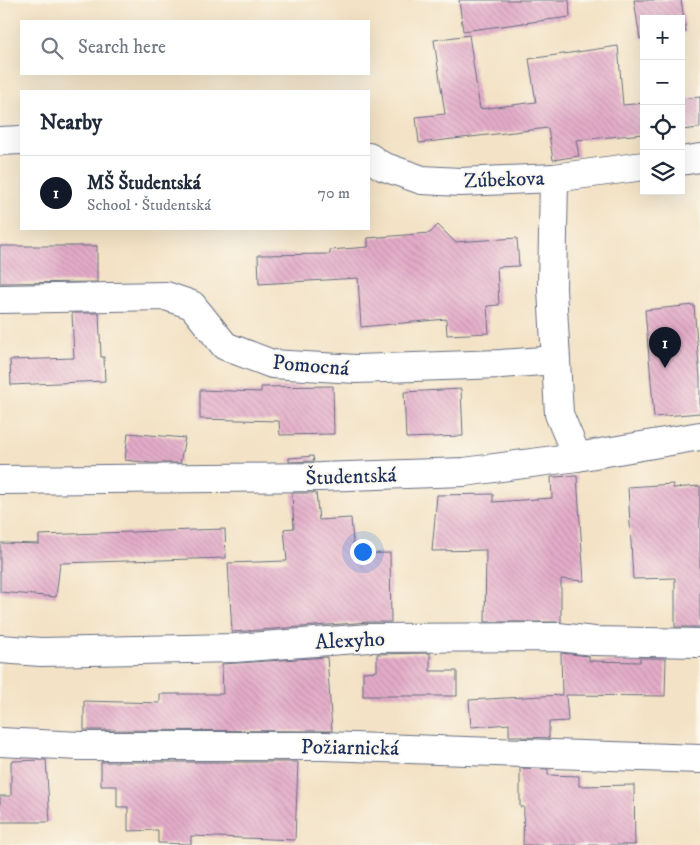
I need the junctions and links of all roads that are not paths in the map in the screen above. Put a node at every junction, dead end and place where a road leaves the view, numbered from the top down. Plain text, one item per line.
1 (20, 140) edge
2 (0, 141) edge
3 (370, 158) edge
4 (700, 158) edge
5 (685, 160) edge
6 (640, 167) edge
7 (554, 178) junction
8 (0, 300) edge
9 (556, 360) junction
10 (700, 436) edge
11 (577, 457) junction
12 (0, 480) edge
13 (700, 643) edge
14 (0, 649) edge
15 (0, 742) edge
16 (700, 759) edge

1 - 2 street
3 - 7 street, Zúbekova
4 - 5 street
6 - 7 street, Zúbekova
7 - 9 street
8 - 9 street, Pomocná
9 - 11 street
10 - 11 street, Študentská
11 - 12 street, Študentská
13 - 14 street, Alexyho
15 - 16 street, Požiarnická

